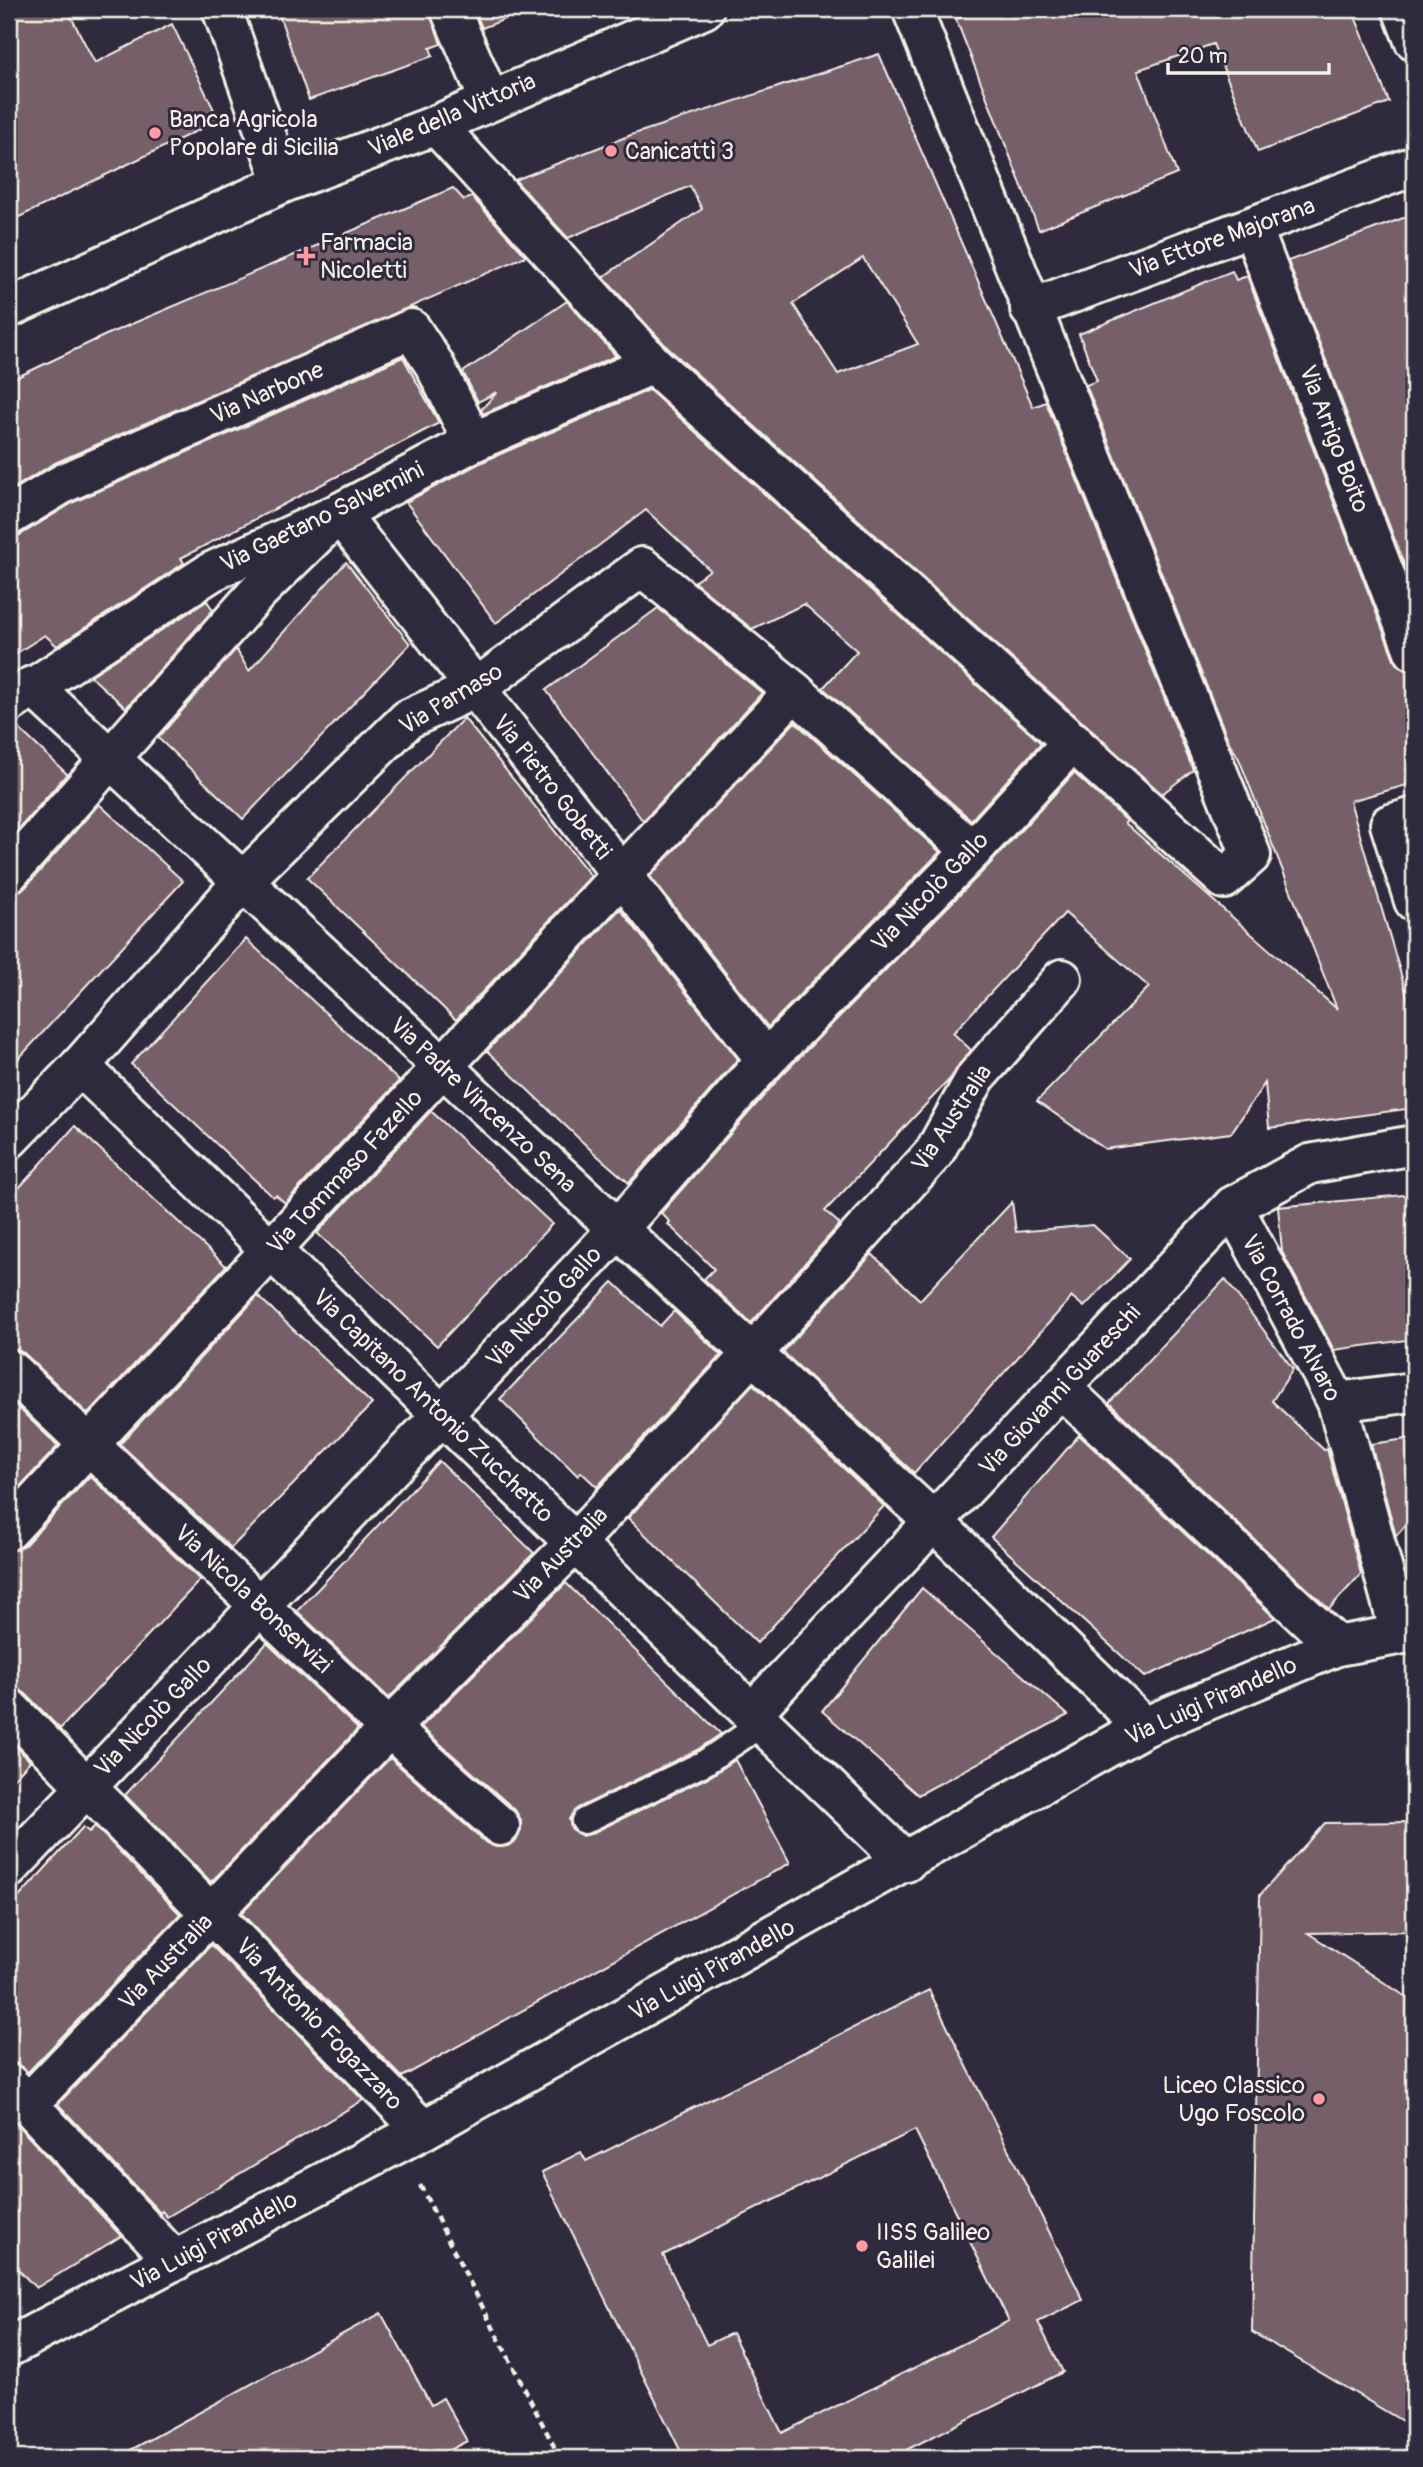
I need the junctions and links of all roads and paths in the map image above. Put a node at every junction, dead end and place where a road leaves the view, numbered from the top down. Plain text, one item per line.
1 (222, 9) edge
2 (450, 9) edge
3 (704, 9) edge
4 (912, 9) edge
5 (1402, 9) edge
6 (1414, 40) edge
7 (489, 99) junction
8 (436, 124) junction
9 (1414, 166) edge
10 (283, 183) junction
11 (1252, 227) junction
12 (9, 309) edge
13 (1030, 309) junction
14 (653, 363) junction
15 (473, 442) junction
16 (339, 513) junction
17 (9, 516) edge
18 (1414, 651) edge
19 (476, 688) junction
20 (794, 691) junction
21 (20, 694) edge
22 (1073, 740) junction
23 (111, 760) junction
24 (1402, 821) edge
25 (972, 851) junction
26 (9, 873) edge
27 (621, 876) junction
28 (243, 881) junction
29 (1414, 901) edge
30 (1062, 979) dead end
31 (766, 1060) junction
32 (80, 1066) junction
33 (443, 1067) junction
34 (9, 1139) edge
35 (1414, 1145) edge
36 (1233, 1206) junction
37 (617, 1230) junction
38 (271, 1251) junction
39 (752, 1353) junction
40 (9, 1369) edge
41 (1061, 1388) junction
42 (1414, 1392) edge
43 (1338, 1402) junction
44 (442, 1415) junction
45 (88, 1444) junction
46 (935, 1523) junction
47 (9, 1530) edge
48 (575, 1543) junction
49 (261, 1607) junction
50 (1407, 1633) edge
51 (1337, 1646) junction
52 (9, 1708) edge
53 (757, 1719) junction
54 (1144, 1727) junction
55 (389, 1728) junction
56 (86, 1786) junction
57 (584, 1821) dead end
58 (500, 1826) dead end
59 (906, 1862) junction
60 (9, 1868) edge
61 (211, 1915) junction
62 (18, 2094) edge
63 (410, 2136) junction
64 (175, 2261) junction
65 (13, 2339) edge
66 (560, 2458) edge

1 - 10 street
2 - 7 street
3 - 7 street, Viale della Vittoria
4 - 13 street
5 - 6 street
7 - 8 street, Viale della Vittoria
8 - 10 street, Viale della Vittoria
8 - 14 street
9 - 11 street, Via Ettore Majorana
10 - 12 street, Viale della Vittoria
11 - 13 street, Via Ettore Majorana
11 - 18 street, Via Arrigo Boito
13 - 22 street
14 - 15 street, Via Gaetano Salvemini
14 - 22 street
15 - 16 street, Via Gaetano Salvemini
15 - 17 street, Via Narbone
16 - 19 street, Via Pietro Gobetti
16 - 21 street, Via Gaetano Salvemini
16 - 23 street
19 - 20 street, Via Parnaso
19 - 27 street, Via Pietro Gobetti
19 - 28 street, Via Parnaso
20 - 25 street, Via Parnaso
20 - 27 street, Via Tommaso Fazello
21 - 23 street, Via Padre Vincenzo Sena
22 - 25 street, Via Nicolò Gallo
23 - 26 street
23 - 28 street, Via Padre Vincenzo Sena
24 - 29 street
25 - 31 street, Via Nicolò Gallo
27 - 31 street, Via Pietro Gobetti
27 - 33 street, Via Tommaso Fazello
28 - 32 street, Via Parnaso
28 - 33 street, Via Padre Vincenzo Sena
30 - 39 street, Via Australia
31 - 37 street, Via Nicolò Gallo
32 - 34 street, Via Parnaso
32 - 38 street, Via Capitano Antonio Zucchetto
33 - 37 street, Via Padre Vincenzo Sena
33 - 38 street, Via Tommaso Fazello
35 - 36 street, Via Giovanni Guareschi
36 - 41 street, Via Giovanni Guareschi
36 - 43 street, Via Corrado Alvaro
37 - 39 street, Via Padre Vincenzo Sena
37 - 44 street, Via Nicolò Gallo
38 - 44 street, Via Capitano Antonio Zucchetto
38 - 45 street, Via Tommaso Fazello
39 - 46 street, Via Padre Vincenzo Sena
39 - 48 street, Via Australia
40 - 45 street, Via Nicola Bonservizi
41 - 46 street, Via Giovanni Guareschi
41 - 51 street
42 - 43 street
43 - 50 street, Via Corrado Alvaro
44 - 48 street, Via Capitano Antonio Zucchetto
44 - 49 street, Via Nicolò Gallo
45 - 47 street, Via Tommaso Fazello
45 - 49 street, Via Nicola Bonservizi
46 - 53 street, Via Giovanni Guareschi
46 - 54 street, Via Padre Vincenzo Sena
48 - 53 street, Via Capitano Antonio Zucchetto
48 - 55 street, Via Australia
49 - 55 street, Via Nicola Bonservizi
49 - 56 street, Via Nicolò Gallo
50 - 51 street, Via Luigi Pirandello
51 - 54 street, Via Luigi Pirandello
52 - 56 street, Via Antonio Fogazzaro
53 - 57 lane
53 - 59 street, Via Capitano Antonio Zucchetto
54 - 59 street, Via Luigi Pirandello
55 - 58 street, Via Nicola Bonservizi
55 - 61 street, Via Australia
56 - 60 street, Via Nicolò Gallo
56 - 61 street, Via Antonio Fogazzaro
59 - 63 street, Via Luigi Pirandello
61 - 62 street, Via Australia
61 - 63 street, Via Antonio Fogazzaro
62 - 64 street
63 - 64 street, Via Luigi Pirandello
63 - 66 path
64 - 65 street, Via Luigi Pirandello

